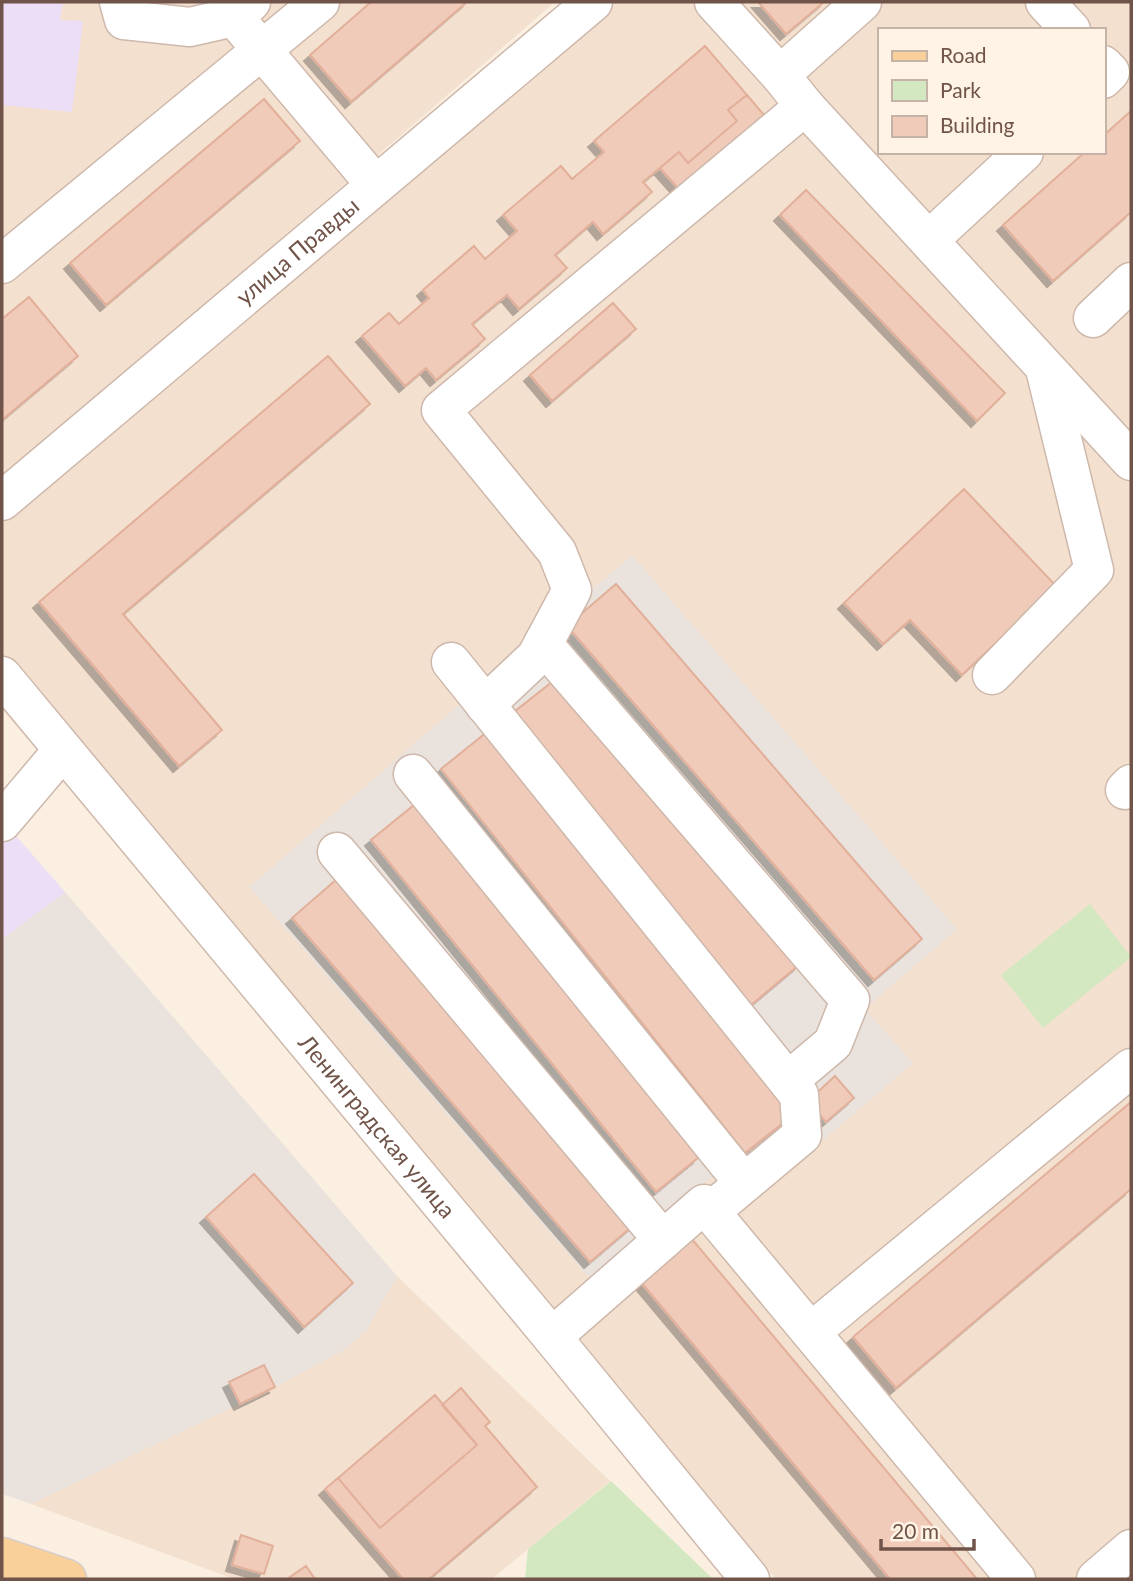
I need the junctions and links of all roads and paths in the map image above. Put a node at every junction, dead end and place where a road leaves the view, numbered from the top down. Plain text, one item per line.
1 (119, 2) edge
2 (320, 2) edge
3 (593, 2) edge
4 (714, 2) edge
5 (862, 2) edge
6 (1045, 2) edge
7 (243, 9) edge
8 (1069, 28) edge
9 (262, 51) junction
10 (780, 75) junction
11 (806, 106) junction
12 (1022, 154) edge
13 (375, 184) junction
14 (929, 240) junction
15 (2, 264) edge
16 (1131, 282) edge
17 (1093, 318) dead end
18 (1045, 367) junction
19 (1131, 461) edge
20 (2, 501) edge
21 (543, 644) junction
22 (451, 662) dead end
23 (992, 675) dead end
24 (2, 676) edge
25 (485, 705) junction
26 (63, 750) junction
27 (413, 774) dead end
28 (2, 822) edge
29 (337, 852) dead end
30 (1131, 1068) edge
31 (788, 1081) junction
32 (744, 1183) junction
33 (710, 1212) junction
34 (663, 1240) junction
35 (811, 1332) junction
36 (552, 1337) junction
37 (1131, 1549) edge
38 (2, 1557) edge
39 (67, 1579) edge
40 (750, 1579) edge
41 (1016, 1579) edge
42 (1096, 1579) edge

1 - 7 street
2 - 9 street
3 - 13 street, улица Правды
4 - 10 street
5 - 10 street
6 - 8 street
7 - 9 street
9 - 13 street
9 - 15 street
10 - 11 street
11 - 14 street
11 - 21 street
12 - 14 street
13 - 20 street, улица Правды
14 - 18 street
16 - 17 street
18 - 19 street
18 - 23 street
21 - 25 street
21 - 31 street
22 - 25 street
24 - 26 street, Ленинградская улица
25 - 31 street
26 - 28 street
26 - 36 street, Ленинградская улица
27 - 32 street
29 - 34 street
30 - 35 street
31 - 32 street
32 - 33 street
33 - 34 street
33 - 35 street
34 - 36 street
35 - 41 street
36 - 40 street, Ленинградская улица
37 - 42 street
38 - 39 main road

